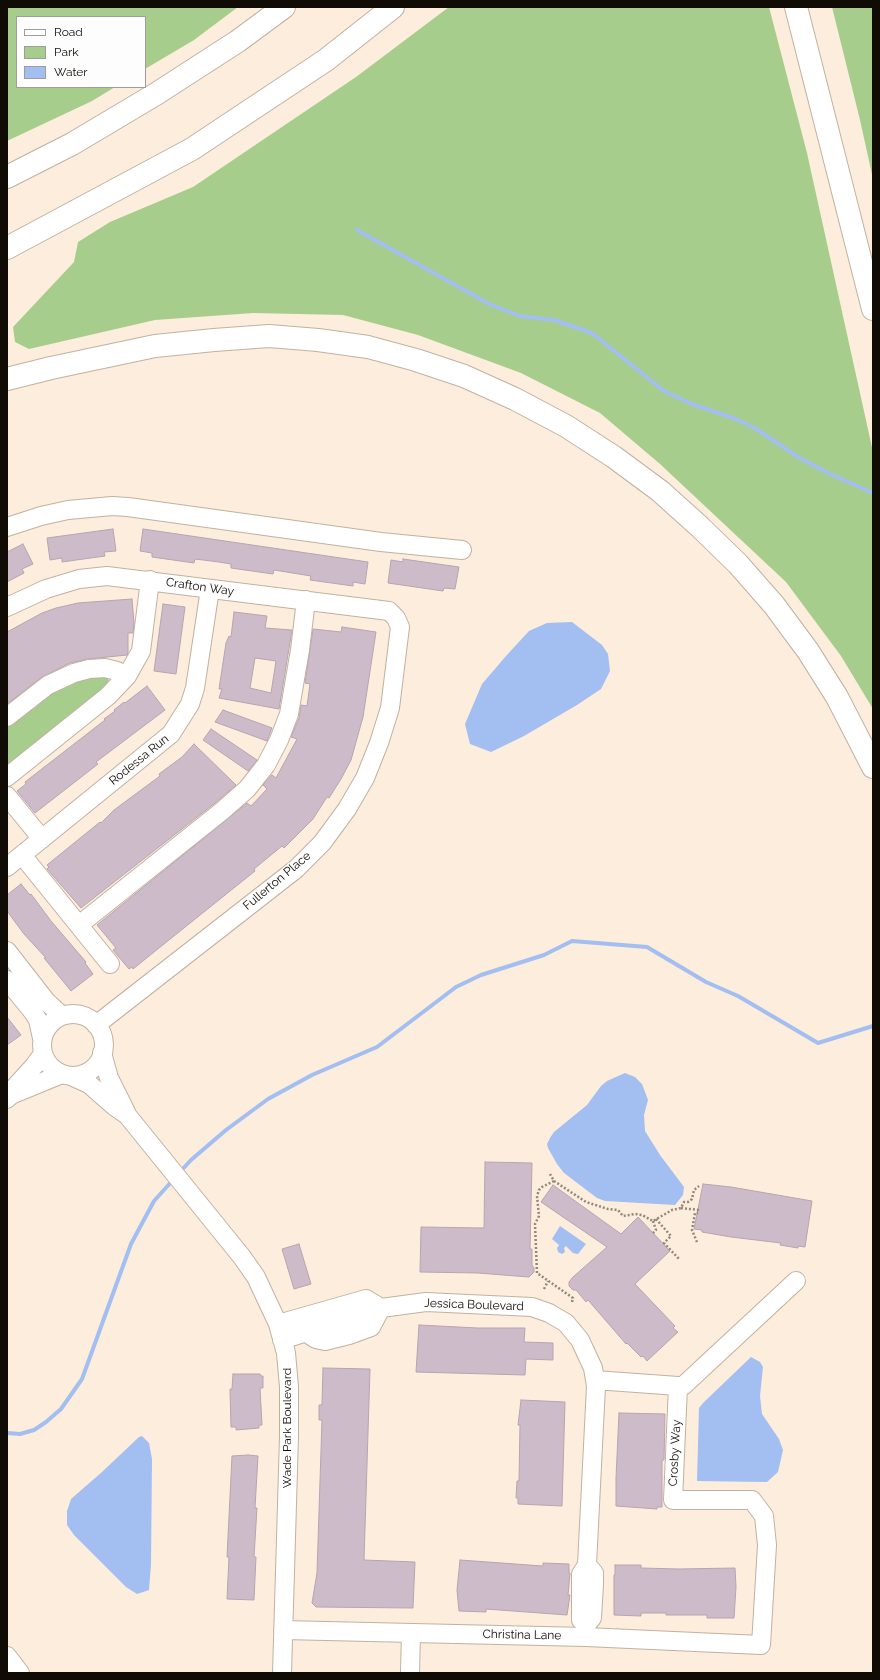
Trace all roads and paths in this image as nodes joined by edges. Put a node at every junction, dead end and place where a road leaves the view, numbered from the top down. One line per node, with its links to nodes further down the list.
1 (284, 7): 4 (highway)
2 (393, 7): 5 (highway)
3 (796, 7): 6 (highway)
4 (7, 177)
5 (7, 248)
6 (873, 308)
7 (7, 379): 17 (highway)
8 (7, 527): 9 (street)
9 (462, 550)
10 (150, 580): 11 (street, Crafton Way); 13 (street, Crafton Way); 15 (street)
11 (210, 589): 12 (street, Crafton Way); 20 (street, Rodessa Run)
12 (306, 600): 14 (street, Crafton Way); 23 (street)
13 (7, 607)
14 (396, 618): 28 (street, Fullerton Place)
15 (127, 676): 16 (street); 18 (street)
16 (7, 717)
17 (873, 767)
18 (7, 778)
19 (7, 796): 20 (street)
20 (42, 839): 21 (street, Rodessa Run)
21 (22, 855): 22 (street, Rodessa Run); 23 (street)
22 (7, 867)
23 (79, 925): 25 (street)
24 (7, 950): 27 (street)
25 (110, 964)
26 (7, 980): 29 (street)
27 (62, 1016): 28 (street); 29 (street)
28 (96, 1025): 30 (street)
29 (43, 1046): 31 (street); 32 (street)
30 (102, 1053): 31 (street); 33 (street, Wade Park Boulevard)
31 (67, 1075): 32 (street); 33 (street, Wade Park Boulevard)
32 (9, 1097)
33 (127, 1115): 49 (street, Wade Park Boulevard)
34 (550, 1174): 35 (path)
35 (554, 1181): 39 (path); 43 (path)
36 (700, 1186): 37 (path)
37 (682, 1208): 38 (path); 41 (path)
38 (656, 1219): 39 (path); 42 (path)
39 (653, 1221): 40 (path)
40 (653, 1233)
41 (697, 1242)
42 (679, 1259)
43 (548, 1280): 45 (path); 46 (path)
44 (796, 1281): 51 (street)
45 (544, 1289)
46 (572, 1302)
47 (381, 1308): 48 (street); 48 (street); 50 (street, Jessica Boulevard)
48 (333, 1323): 49 (street); 49 (street)
49 (280, 1332): 52 (street, Wade Park Boulevard)
50 (595, 1380): 51 (street); 53 (street, Jessica Boulevard)
51 (678, 1386): 55 (street, Crosby Way)
52 (283, 1630): 54 (street, Christina Lane); 58 (street, Wade Park Boulevard)
53 (586, 1630): 54 (street, Christina Lane); 55 (street, Christina Lane)
54 (412, 1633): 59 (street)
55 (761, 1645)
56 (7, 1656): 57 (street)
57 (20, 1673)
58 (282, 1673)
59 (410, 1673)

